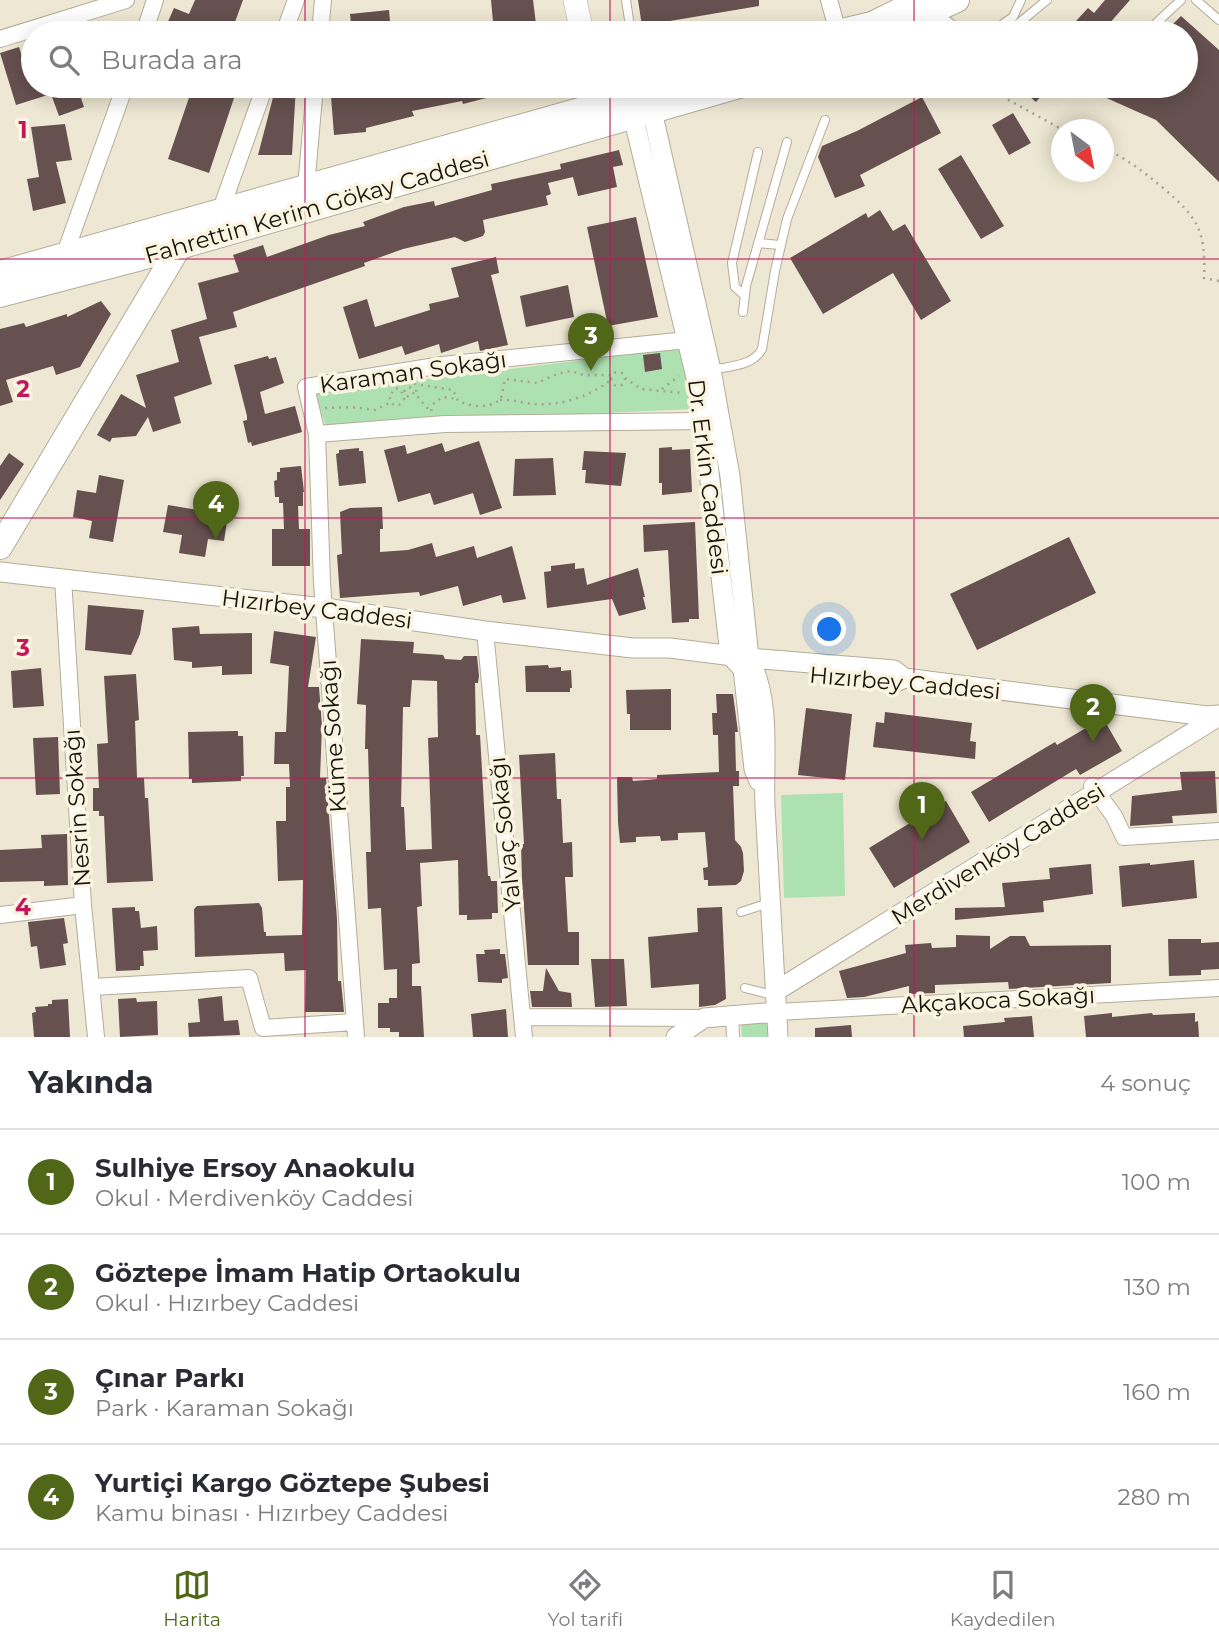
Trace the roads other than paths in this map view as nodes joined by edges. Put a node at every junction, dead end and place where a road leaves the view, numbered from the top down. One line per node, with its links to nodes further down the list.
1 (126, 0): 15 (street)
2 (155, 0): 16 (street)
3 (296, 0): 17 (street)
4 (323, 0): 18 (street)
5 (575, 0): 19 (main road)
6 (626, 0): 20 (lane)
7 (829, 0): 21 (street)
8 (957, 0): 13 (main road)
9 (1021, 0): 25 (lane)
10 (1047, 0): 26 (lane)
11 (1181, 0): 27 (lane)
12 (1196, 0): 14 (lane)
13 (916, 5): 22 (main road); 23 (main road); 24 (lane)
14 (1219, 20)
15 (58, 21)
16 (148, 21)
17 (288, 21)
18 (321, 21)
19 (579, 21)
20 (629, 21)
21 (833, 21)
22 (877, 21)
23 (899, 21)
24 (943, 21)
25 (1007, 21)
26 (1022, 21)
27 (1158, 21)
28 (21, 32): 29 (street)
29 (0, 39)
30 (121, 98): 47 (street)
31 (261, 98): 42 (street)
32 (314, 98): 41 (street)
33 (570, 98): 37 (main road)
34 (588, 98): 37 (main road, Fahrettin Kerim Gökay Caddesi)
35 (643, 98): 46 (main road, Fahrettin Kerim Gökay Caddesi)
36 (646, 98): 54 (street, Dr. Erkin Caddesi)
37 (550, 117): 41 (main road, Fahrettin Kerim Gökay Caddesi)
38 (825, 120): 45 (lane)
39 (787, 142): 44 (lane)
40 (758, 152): 51 (lane)
41 (306, 187): 42 (main road, Fahrettin Kerim Gökay Caddesi)
42 (220, 212): 43 (main road, Fahrettin Kerim Gökay Caddesi)
43 (114, 242): 47 (main road, Fahrettin Kerim Gökay Caddesi); 48 (main road)
44 (758, 243): 45 (lane); 51 (lane)
45 (780, 246): 55 (lane)
46 (179, 247): 48 (main road, Fahrettin Kerim Gökay Caddesi); 53 (main road)
47 (64, 256): 49 (main road, Fahrettin Kerim Gökay Caddesi)
48 (145, 257): 50 (main road, Fahrettin Kerim Gökay Caddesi); 53 (main road)
49 (0, 273)
50 (0, 295)
51 (744, 295): 52 (lane)
52 (743, 312)
53 (137, 320): 58 (main road)
54 (695, 339): 55 (street, Dr. Erkin Caddesi); 57 (street, Karaman Sokağı)
55 (703, 372): 56 (street, Dr. Erkin Caddesi); 64 (street, Dr. Erkin Caddesi)
56 (705, 421): 57 (street); 64 (street, Dr. Erkin Caddesi)
57 (317, 434): 61 (street, Küme Sokağı)
58 (0, 547)
59 (0, 572): 60 (street, Hızırbey Caddesi)
60 (63, 578): 61 (street, Hızırbey Caddesi); 69 (street, Nesrin Sokağı)
61 (324, 608): 62 (street, Hızırbey Caddesi); 79 (street, Küme Sokağı)
62 (485, 631): 63 (street, Hızırbey Caddesi); 77 (street, Yalvaç Sokağı)
63 (633, 648): 64 (street, Hızırbey Caddesi); 64 (street, Hızırbey Caddesi)
64 (744, 663): 65 (street, Hızırbey Caddesi); 68 (street, Dr. Erkin Caddesi)
65 (1215, 716): 66 (street)
66 (1095, 789): 67 (street); 75 (street)
67 (1219, 831)
68 (769, 903): 70 (lane); 75 (street, Dr. Erkin Caddesi)
69 (83, 905): 71 (street); 72 (street, Nesrin Sokağı)
70 (741, 912)
71 (0, 915)
72 (93, 987): 79 (street); 80 (street, Nesrin Sokağı)
73 (745, 988): 75 (lane)
74 (1219, 988): 75 (street, Akçakoca Sokağı)
75 (776, 994): 76 (street); 84 (street, Dr. Erkin Caddesi)
76 (732, 1015): 78 (street); 83 (street)
77 (523, 1017): 78 (street); 81 (street, Yalvaç Sokağı)
78 (704, 1018): 82 (street)
79 (355, 1029)
80 (96, 1037)
81 (524, 1037)
82 (676, 1037)
83 (733, 1037)
84 (778, 1037)

